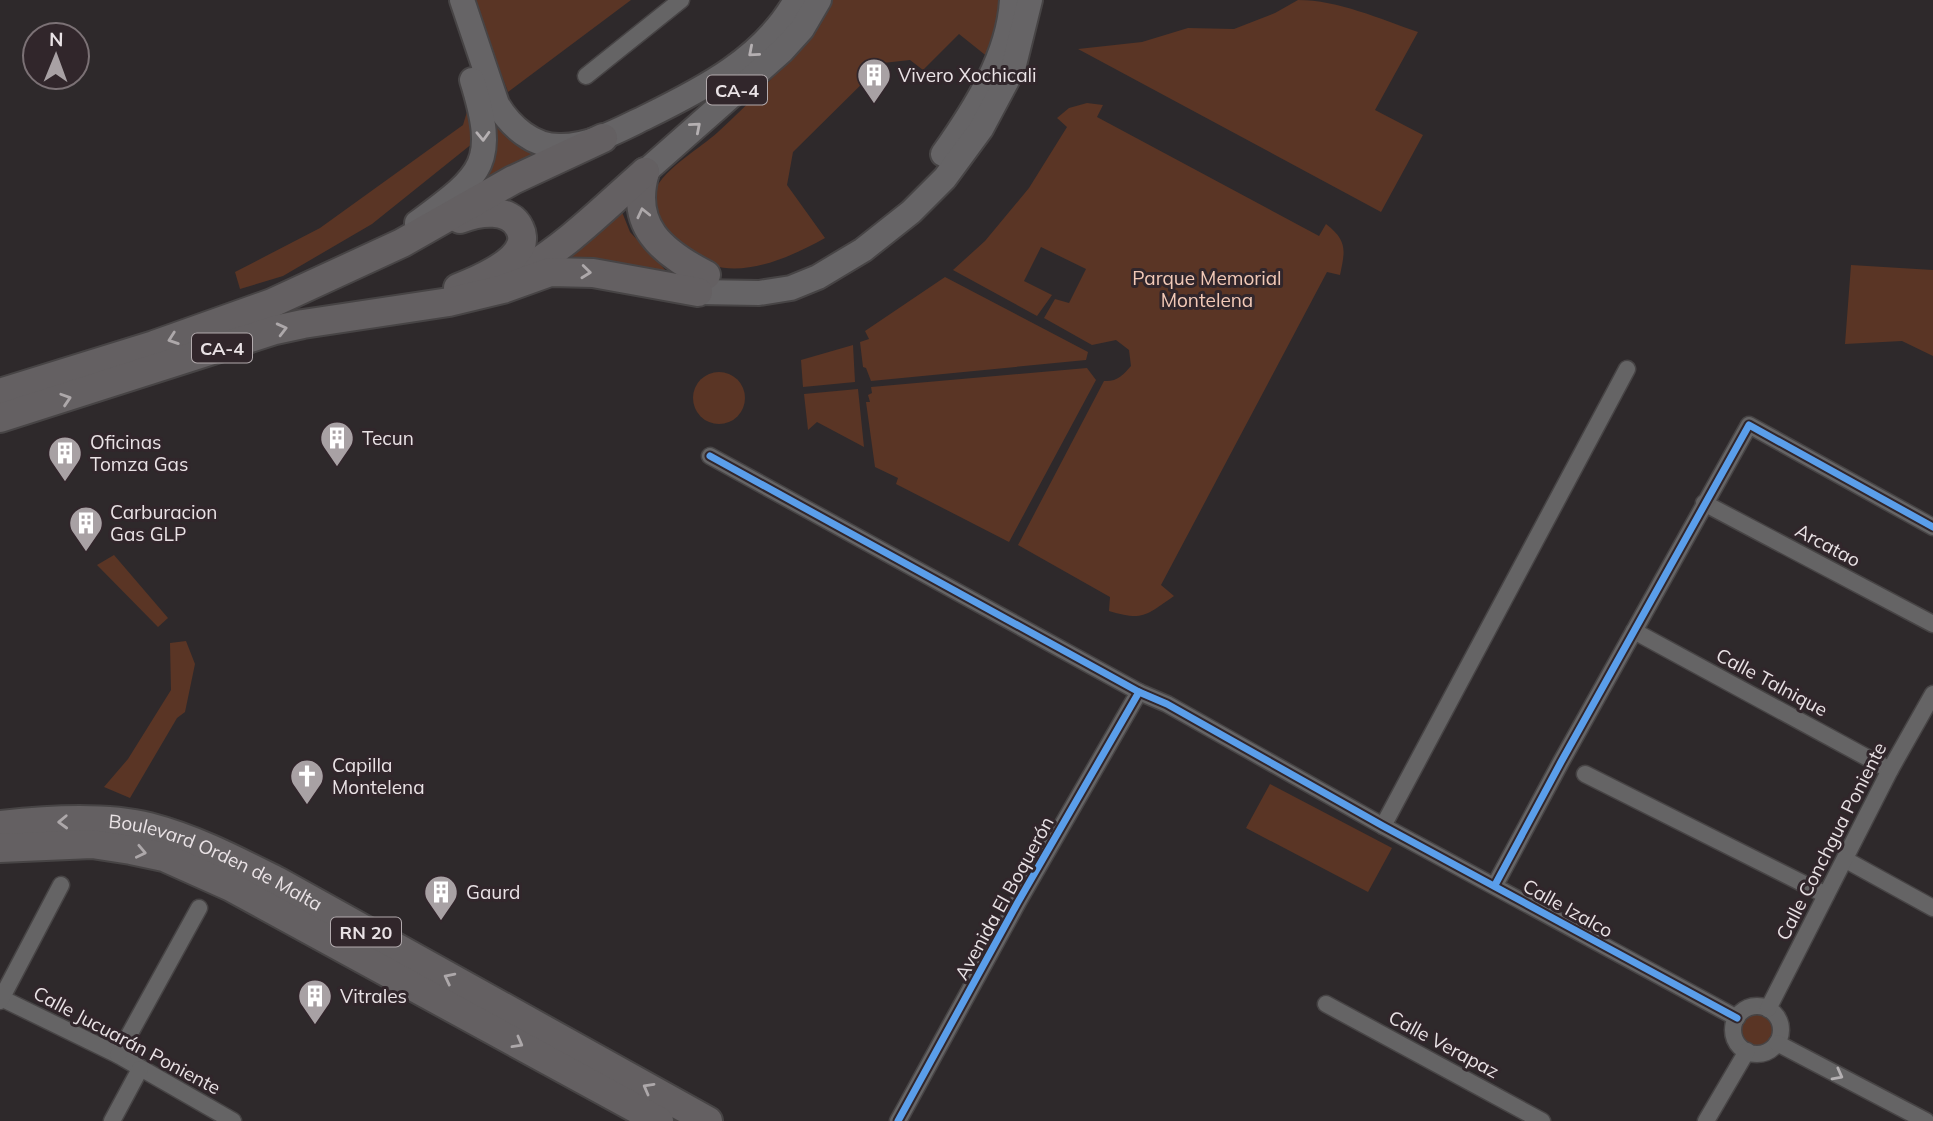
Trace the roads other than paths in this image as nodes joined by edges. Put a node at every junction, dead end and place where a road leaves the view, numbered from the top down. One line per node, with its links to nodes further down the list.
1 (445, 0): 11 (main road, one-way to 11)
2 (462, 0): 8 (main road)
3 (681, 0): 7 (street)
4 (796, 0): 8 (main road, CA-4, one-way to 8)
5 (820, 0): 9 (main road, CA-4, one-way to 5)
6 (1020, 9): 12 (main road)
7 (586, 76)
8 (603, 138): 10 (highway, CA-4)
9 (645, 172): 12 (highway, one-way to 9); 13 (highway, CA-4)
10 (402, 243): 11 (highway, CA-4); 14 (highway)
11 (372, 256): 16 (highway, CA-4, one-way to 16)
12 (702, 283): 13 (highway, one-way to 12)
13 (449, 302): 14 (highway, CA-4)
14 (389, 312): 17 (highway, CA-4, one-way to 14)
15 (1628, 369): 28 (street)
16 (0, 393)
17 (0, 418)
18 (710, 456): 23 (street, Calle Izalco)
19 (1704, 503): 20 (street); 21 (street, Arcatao); 22 (street)
20 (1933, 527)
21 (1933, 624)
22 (1634, 631): 25 (street, Calle Talnique); 32 (street)
23 (1139, 692): 28 (street, Calle Izalco); 48 (street, Avenida El Boquerón)
24 (1933, 694): 25 (street, Calle Conchgua Poniente)
25 (1890, 770): 30 (street, Calle Conchgua Poniente)
26 (1585, 774): 33 (street)
27 (0, 825): 47 (highway, Boulevard Orden de Malta / RN 20, one-way to 27)
28 (1383, 826): 32 (street, Calle Izalco)
29 (7, 850): 46 (highway, Boulevard Orden de Malta / RN 20, one-way to 46)
30 (1846, 860): 33 (street, Calle Conchgua Poniente); 35 (street)
31 (61, 885): 36 (street)
32 (1495, 885): 39 (street, Calle Izalco)
33 (1826, 895): 38 (street, Calle Conchgua Poniente)
34 (199, 908): 42 (street)
35 (1933, 908)
36 (0, 999): 42 (street, Calle Jucuarán Poniente)
37 (1326, 1004): 49 (street, Calle Verapaz)
38 (1768, 1009): 39 (street); 40 (street)
39 (1737, 1018): 41 (street)
40 (1777, 1043): 41 (street); 51 (street, one-way to 51)
41 (1746, 1051): 50 (street)
42 (118, 1055): 43 (street, Calle Jucuarán Poniente)
43 (140, 1069): 44 (street); 45 (street, Calle Jucuarán Poniente)
44 (112, 1121)
45 (233, 1121)
46 (659, 1121)
47 (708, 1121)
48 (898, 1121)
49 (1542, 1121)
50 (1706, 1121)
51 (1926, 1121)

